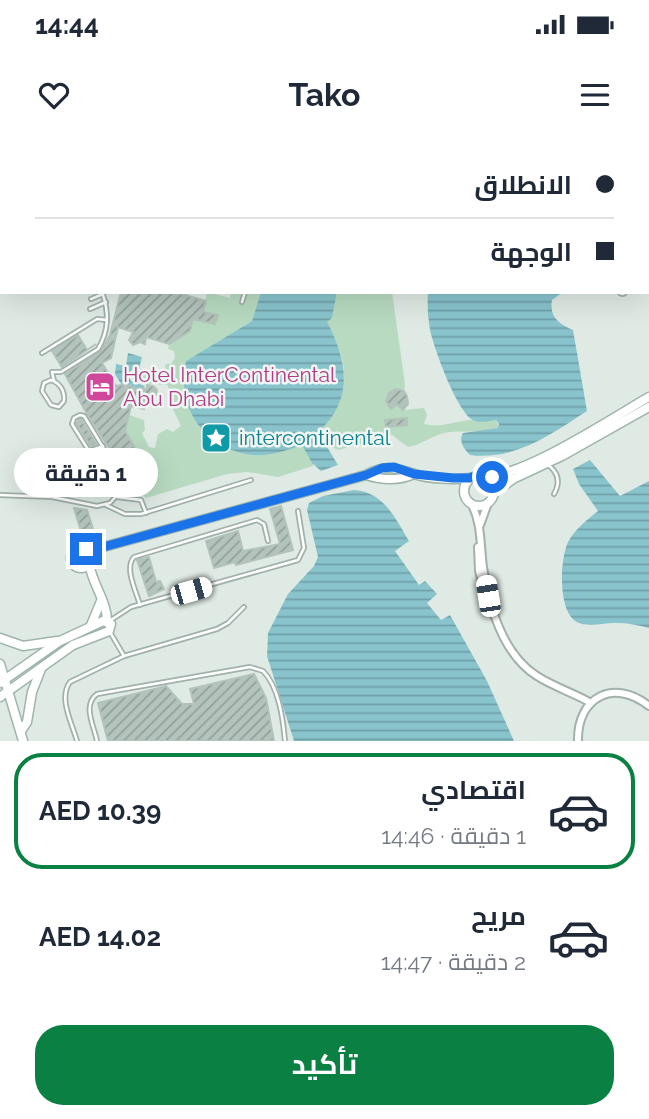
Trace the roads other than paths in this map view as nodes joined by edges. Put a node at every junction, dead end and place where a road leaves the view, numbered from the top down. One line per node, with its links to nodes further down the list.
1 (101, 294): 4 (lane)
2 (103, 294): 5 (lane)
3 (244, 294): 6 (lane)
4 (91, 299)
5 (106, 302): 7 (lane); 8 (lane)
6 (242, 302)
7 (90, 309)
8 (107, 320): 9 (lane); 10 (lane)
9 (42, 353)
10 (54, 381): 12 (lane); 12 (lane)
11 (37, 386): 12 (lane)
12 (42, 391)
13 (649, 397): 18 (street)
14 (649, 407): 16 (street)
15 (103, 446): 15 (lane); 25 (lane)
16 (547, 464): 22 (street); 23 (lane)
17 (439, 477): 19 (street); 21 (street); 33 (street)
18 (485, 477): 19 (street); 22 (street)
19 (470, 478): 21 (street)
20 (251, 480): 30 (lane)
21 (464, 492): 26 (street)
22 (494, 493): 27 (street)
23 (554, 494)
24 (0, 497): 28 (lane)
25 (116, 497): 28 (lane); 30 (lane)
26 (471, 503): 27 (street); 31 (street)
27 (488, 503): 31 (street)
28 (106, 505): 30 (lane)
29 (298, 511): 39 (lane)
30 (146, 513)
31 (479, 527): 51 (street)
32 (268, 541): 39 (lane)
33 (107, 546): 34 (street); 35 (street)
34 (86, 549): 35 (street); 36 (street)
35 (90, 562): 36 (street); 37 (street)
36 (78, 568): 37 (street)
37 (94, 583): 38 (street)
38 (102, 601): 41 (street); 42 (street)
39 (140, 605): 41 (lane)
40 (244, 607): 45 (lane)
41 (109, 624): 42 (street); 45 (lane); 47 (street)
42 (92, 625): 44 (street)
43 (0, 638): 44 (street)
44 (60, 641): 48 (street)
45 (124, 656): 55 (lane)
46 (0, 664): 48 (street)
47 (41, 669): 49 (street); 53 (street)
48 (2, 681): 49 (street)
49 (4, 691): 50 (street); 53 (street)
50 (0, 697)
51 (591, 703): 52 (street); 58 (street)
52 (649, 706)
53 (20, 731): 54 (street)
54 (23, 741)
55 (77, 741)
56 (97, 741): 57 (lane)
57 (285, 741)
58 (578, 741)

